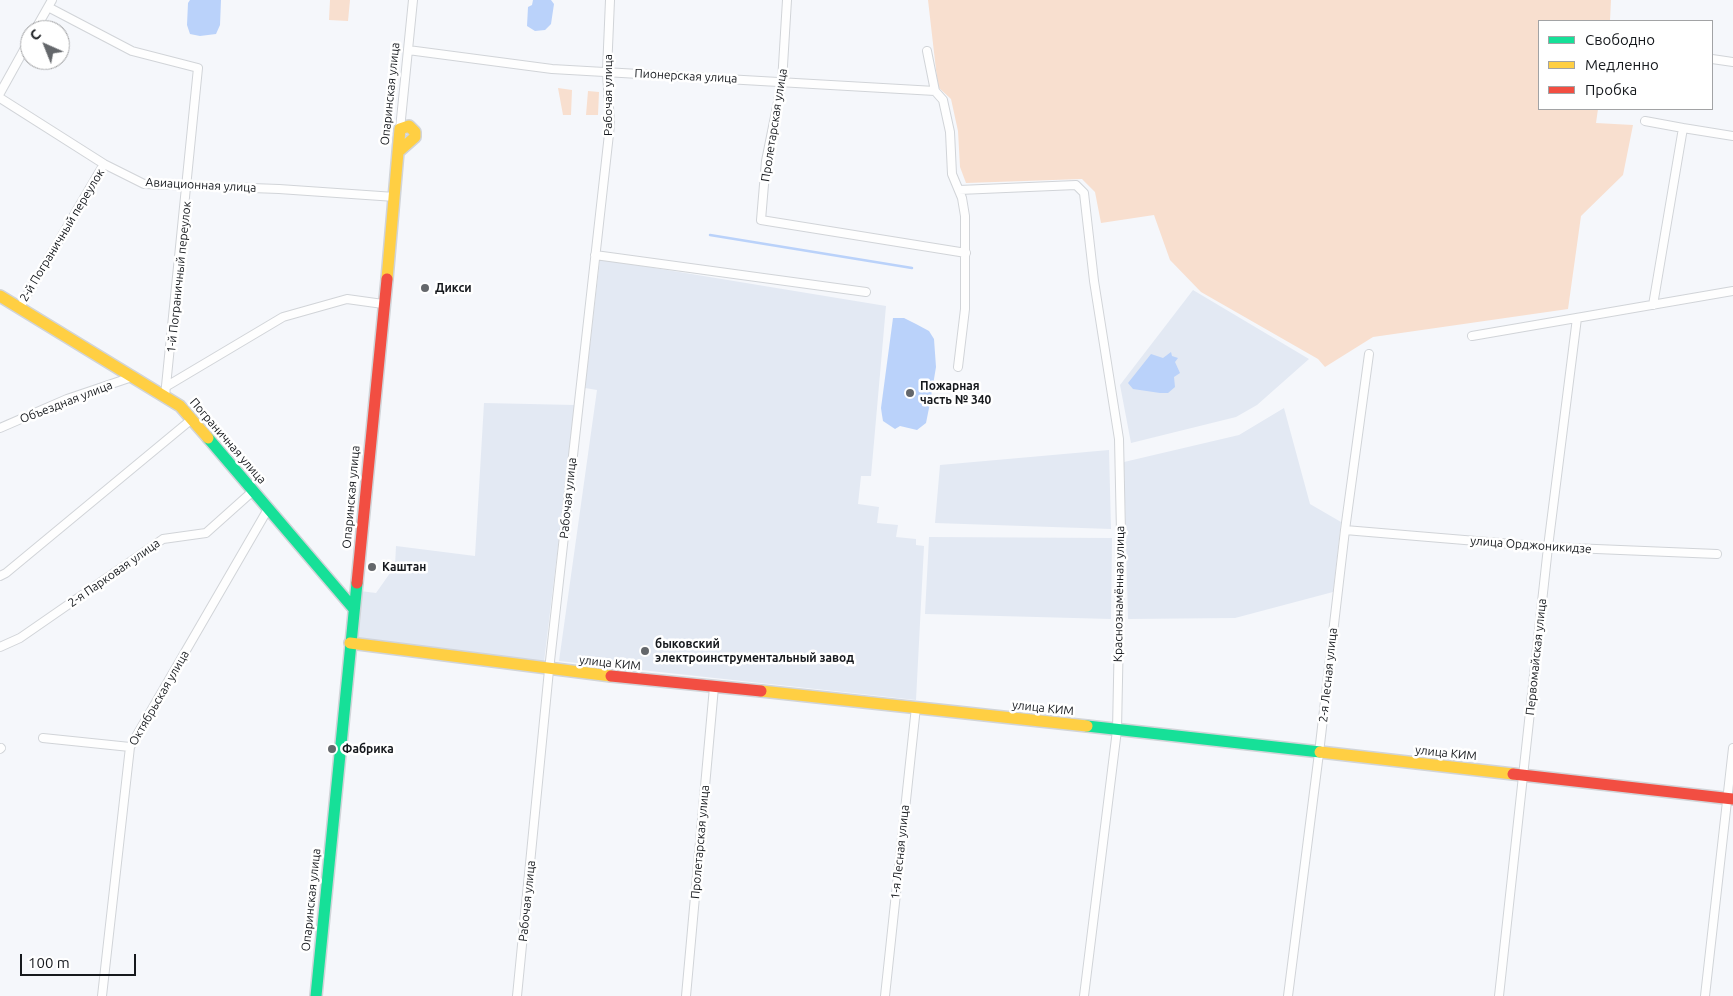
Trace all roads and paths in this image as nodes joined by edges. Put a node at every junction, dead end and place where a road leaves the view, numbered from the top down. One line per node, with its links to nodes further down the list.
1 (413, 0): 6 (street, Опаринская улица)
2 (610, 0): 11 (street, Рабочая улица)
3 (787, 0): 12 (street, Пролетарская улица)
4 (50, 4): 5 (street); 21 (street, 1-й Пограничный переулок)
5 (41, 20)
6 (408, 50): 11 (street, Пионерская улица); 18 (street, Опаринская улица)
7 (927, 51): 13 (street)
8 (20, 57): 14 (street)
9 (1713, 59): 10 (street)
10 (1733, 62)
11 (607, 71): 12 (street, Пионерская улица); 25 (street, Рабочая улица)
12 (782, 82): 13 (street, Пионерская улица); 24 (street, Пролетарская улица)
13 (935, 91): 22 (street)
14 (0, 94)
15 (0, 98): 20 (street, Авиационная улица)
16 (1645, 120): 17 (street)
17 (1683, 128): 19 (street); 30 (street)
18 (400, 129): 23 (main road, Опаринская улица)
19 (1733, 136)
20 (104, 164): 21 (street, Авиационная улица); 31 (street, 2-й Пограничный переулок)
21 (188, 187): 23 (street, Авиационная улица); 37 (street, 1-й Пограничный переулок)
22 (959, 190): 24 (street); 52 (street, Краснознамённая улица)
23 (395, 197): 29 (main road, Опаринская улица)
24 (966, 253): 35 (street)
25 (595, 255): 27 (street); 49 (street, Рабочая улица)
26 (1733, 291): 30 (street)
27 (866, 292)
28 (0, 296): 31 (main road, Пограничная улица)
29 (383, 304): 37 (street); 46 (main road, Опаринская улица)
30 (1653, 305): 32 (street)
31 (20, 307): 36 (main road, Пограничная улица)
32 (1578, 318): 33 (street); 43 (street, Первомайская улица)
33 (1472, 336)
34 (1369, 354): 42 (street, 2-я Лесная улица)
35 (958, 367)
36 (132, 377): 37 (main road, Пограничная улица); 39 (street, Объездная улица)
37 (166, 391): 38 (main road, Пограничная улица)
38 (192, 419): 40 (main road, Пограничная улица); 45 (street)
39 (0, 428)
40 (253, 491): 41 (main road, Пограничная улица); 48 (street, 2-я Парковая улица)
41 (268, 509): 46 (main road, Пограничная улица); 54 (street, Октябрьская улица)
42 (1345, 530): 43 (street, улица Орджоникидзе); 56 (street, 2-я Лесная улица)
43 (1548, 548): 44 (street, улица Орджоникидзе); 57 (street, Первомайская улица)
44 (1718, 554)
45 (0, 576)
46 (354, 609): 47 (main road, Опаринская улица)
47 (350, 643): 49 (main road, улица КИМ); 60 (main road, Опаринская улица)
48 (0, 647)
49 (549, 670): 50 (main road, улица КИМ); 61 (street, Рабочая улица)
50 (714, 687): 51 (main road, улица КИМ); 62 (street, Пролетарская улица)
51 (916, 707): 52 (main road, улица КИМ); 63 (street, 1-я Лесная улица)
52 (1117, 730): 56 (main road, улица КИМ); 64 (street, Краснознамённая улица)
53 (43, 738): 54 (street)
54 (130, 747): 59 (street, Октябрьская улица)
55 (1733, 748): 58 (street)
56 (1319, 753): 57 (main road, улица КИМ); 65 (street, 2-я Лесная улица)
57 (1524, 776): 58 (main road, улица КИМ); 66 (street, Первомайская улица)
58 (1730, 799): 67 (street)
59 (102, 996)
60 (316, 996)
61 (517, 996)
62 (686, 996)
63 (885, 996)
64 (1084, 996)
65 (1288, 996)
66 (1499, 996)
67 (1705, 996)

